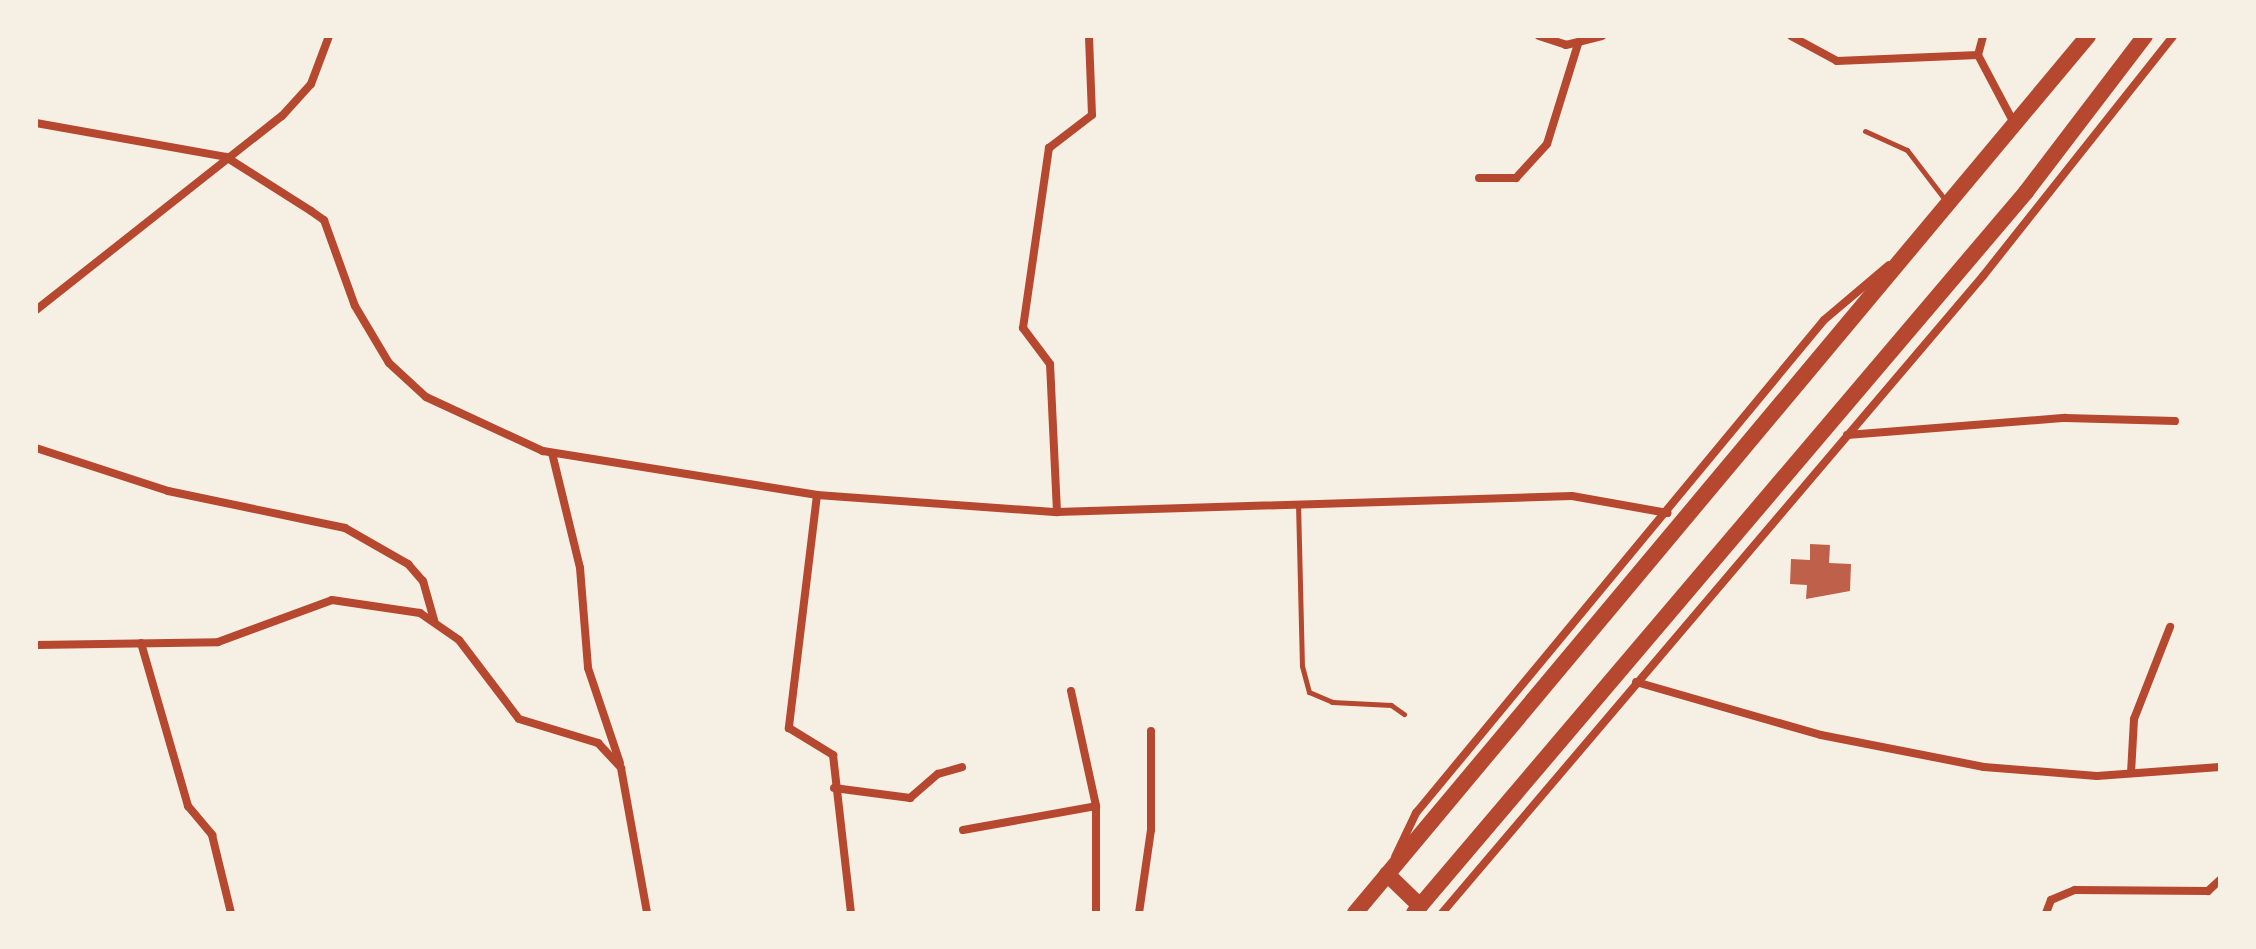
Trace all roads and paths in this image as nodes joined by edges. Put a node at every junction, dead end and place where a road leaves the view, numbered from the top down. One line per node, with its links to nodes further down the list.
1 (329, 36): 15 (street)
2 (1089, 36): 26 (street)
3 (1539, 36): 10 (street)
4 (1602, 36): 10 (street)
5 (1791, 36): 11 (street)
6 (1983, 36): 11 (street)
7 (2087, 36): 13 (highway)
8 (2145, 36): 45 (highway)
9 (2173, 36): 21 (street)
10 (1578, 44): 16 (street)
11 (1978, 55): 13 (street)
12 (36, 123): 15 (street)
13 (2015, 126): 17 (highway)
14 (1865, 131): 17 (lane)
15 (226, 157): 19 (street); 23 (street)
16 (1479, 178)
17 (1948, 204): 18 (highway)
18 (1909, 251): 27 (street); 43 (highway)
19 (36, 310)
20 (2175, 421): 21 (street)
21 (1847, 435): 32 (street)
22 (36, 448): 28 (street)
23 (552, 453): 24 (street); 38 (street)
24 (817, 495): 26 (street); 40 (street)
25 (1298, 503): 26 (street); 27 (street); 34 (lane)
26 (1057, 512)
27 (1667, 513): 43 (street)
28 (434, 620): 30 (street); 38 (street)
29 (2170, 627): 39 (street)
30 (141, 643): 31 (street); 46 (street)
31 (36, 645)
32 (1636, 682): 39 (street); 52 (street)
33 (1071, 691): 41 (street)
34 (1404, 714)
35 (1151, 731): 50 (street)
36 (962, 767): 40 (street)
37 (2220, 767): 39 (street)
38 (621, 768): 47 (street)
39 (2131, 773)
40 (834, 788): 48 (street)
41 (1096, 806): 42 (street); 49 (street)
42 (963, 830)
43 (1387, 874): 45 (highway); 51 (highway)
44 (2220, 880): 53 (street)
45 (1417, 909)
46 (231, 913)
47 (647, 913)
48 (851, 913)
49 (1096, 913)
50 (1139, 913)
51 (1355, 913)
52 (1442, 913)
53 (2046, 913)

